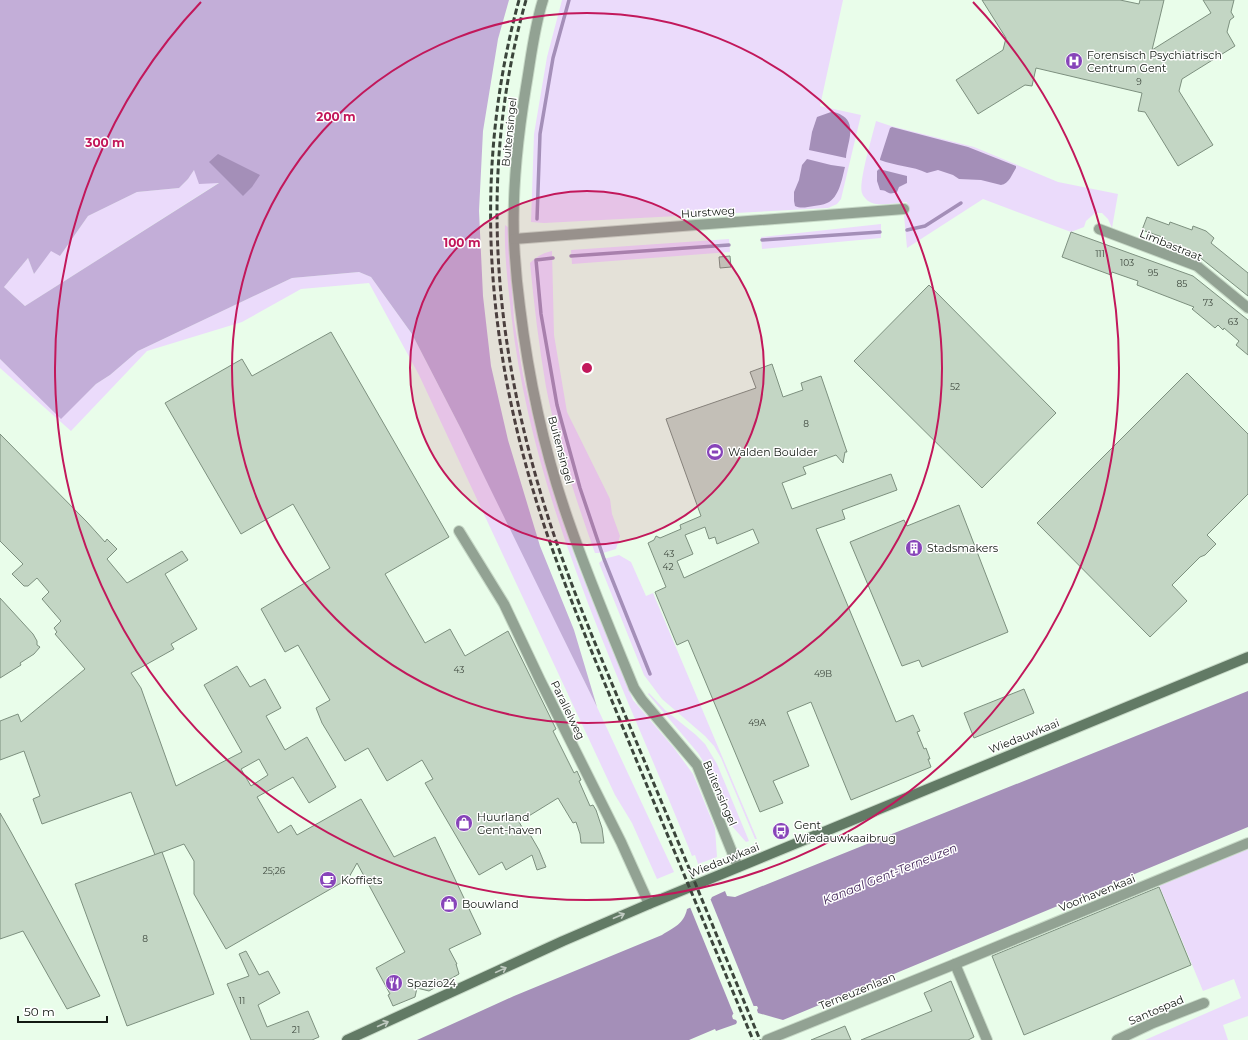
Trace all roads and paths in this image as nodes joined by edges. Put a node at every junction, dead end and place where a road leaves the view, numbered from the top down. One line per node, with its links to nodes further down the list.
1 (543, 0): 4 (street, Buitensingel)
2 (904, 209): 4 (street, Hurstweg)
3 (1098, 229): 5 (street, Limbastraat)
4 (514, 239): 9 (street, Buitensingel)
5 (1248, 308)
6 (459, 531): 10 (street, Parallelweg)
7 (1248, 657): 9 (main road, Wiedauwkaai)
8 (1248, 843): 11 (street, Voorhavenkaai)
9 (738, 867): 10 (main road, Wiedauwkaai)
10 (649, 904): 13 (main road, Wiedauwkaai, one-way to 10)
11 (956, 964): 14 (street, Terneuzenlaan); 15 (street)
12 (1204, 1003): 16 (street, Santospad)
13 (347, 1040)
14 (767, 1040)
15 (987, 1040)
16 (1117, 1040)

